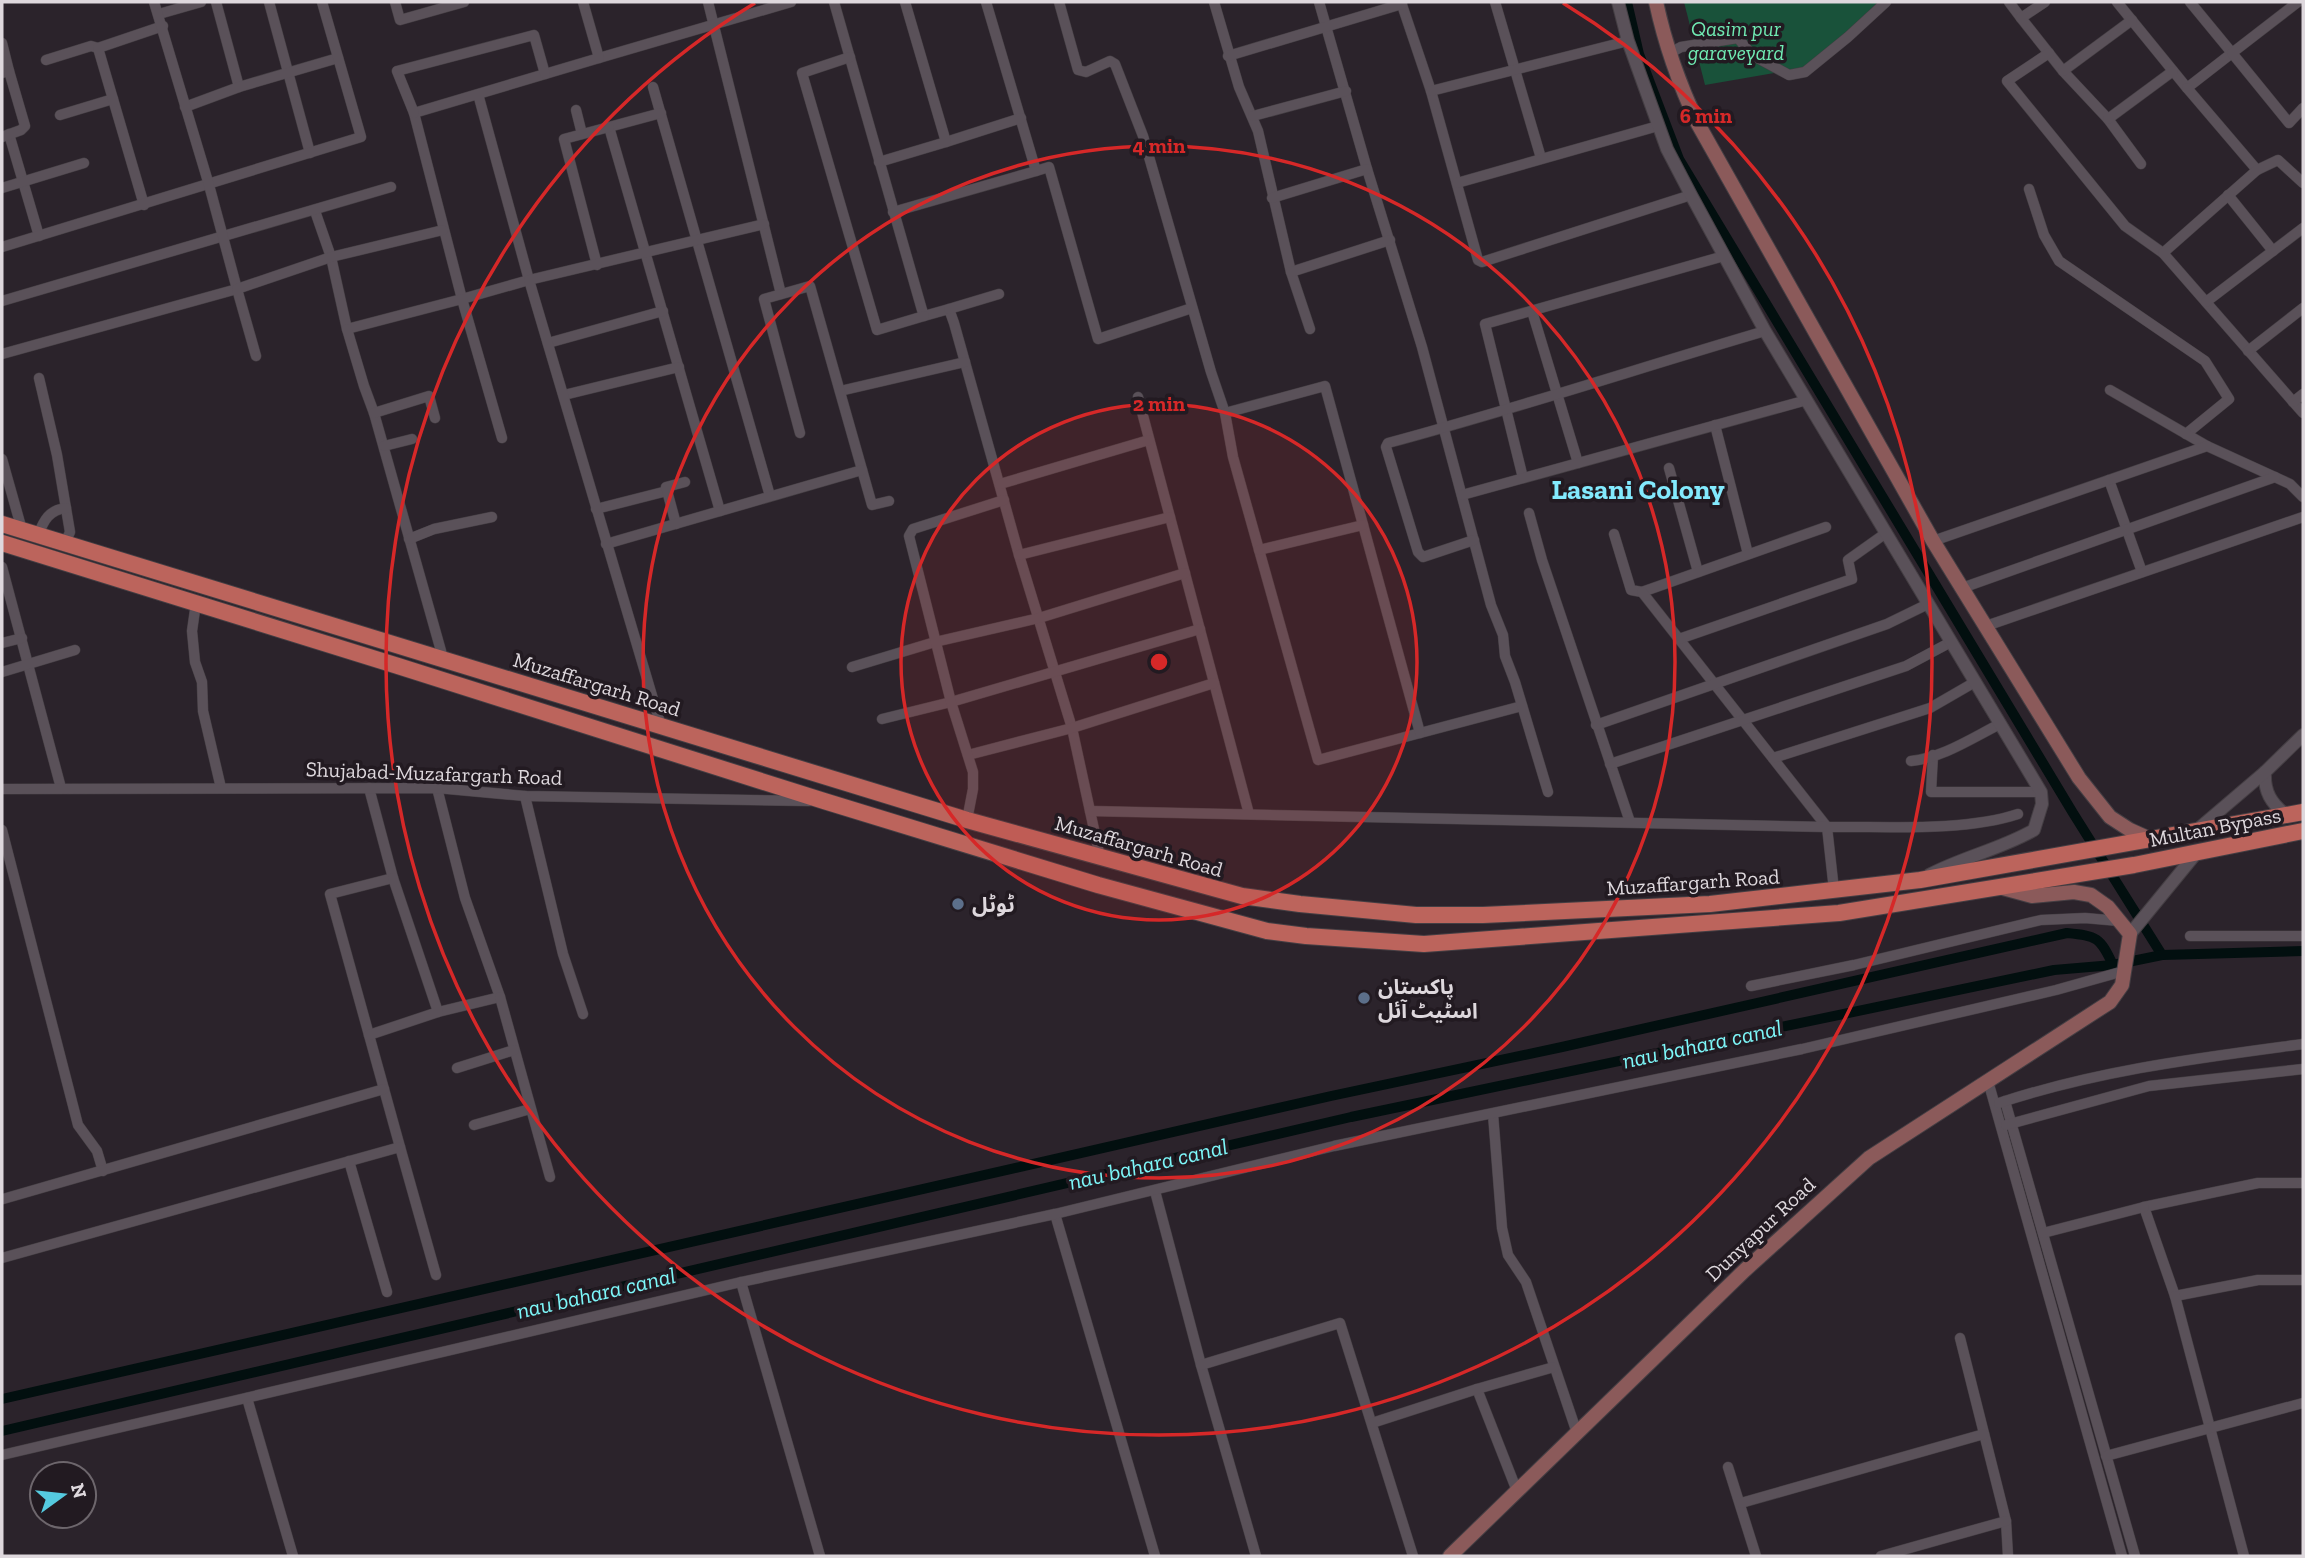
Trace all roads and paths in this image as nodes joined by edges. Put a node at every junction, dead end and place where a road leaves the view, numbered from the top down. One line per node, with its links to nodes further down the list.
1 (154, 2): 27 (street)
2 (201, 2): 27 (street)
3 (216, 2): 50 (street)
4 (269, 2): 48 (street)
5 (323, 2): 41 (street)
6 (395, 2): 7 (street)
7 (464, 2)
8 (583, 2): 42 (street)
9 (708, 2): 30 (street)
10 (788, 2): 30 (street)
11 (834, 2): 40 (street)
12 (905, 2): 70 (street)
13 (986, 2): 64 (street)
14 (1059, 2): 114 (street)
15 (1214, 2): 39 (street)
16 (1319, 2): 32 (street)
17 (1495, 2): 44 (street)
18 (1618, 2): 33 (street)
19 (1656, 2): 36 (main road)
20 (1886, 2): 36 (street)
21 (2009, 2): 28 (street)
22 (2045, 2): 28 (street)
23 (2116, 2): 29 (street)
24 (2190, 2): 38 (street)
25 (2298, 2): 38 (street)
26 (1402, 3): 32 (street); 54 (street)
27 (159, 14): 31 (street)
28 (2021, 18): 37 (street)
29 (2132, 20): 45 (street); 46 (street)
30 (714, 25): 42 (street); 92 (street)
31 (163, 26): 35 (street); 57 (street)
32 (1326, 26): 39 (street); 53 (street)
33 (1628, 41): 44 (street); 66 (street)
34 (2, 43): 47 (street)
35 (98, 48): 43 (street); 56 (street)
36 (1670, 53): 184 (main road)
37 (2049, 53): 45 (street); 101 (street)
38 (2232, 53): 52 (street); 58 (street)
39 (1228, 56): 63 (street)
40 (850, 57): 73 (street); 119 (street)
41 (338, 58): 48 (street); 71 (street)
42 (599, 58): 49 (street)
43 (46, 60)
44 (1515, 69): 54 (street); 72 (street)
45 (2063, 71): 65 (street)
46 (2173, 71): 52 (street); 65 (street)
47 (5, 72): 69 (street)
48 (289, 72): 50 (street); 71 (street)
49 (545, 74): 55 (street); 60 (street)
50 (239, 87): 57 (street)
51 (653, 87): 61 (street)
52 (2187, 88): 77 (street)
53 (1346, 91): 63 (street); 76 (street)
54 (1432, 91): 80 (street)
55 (478, 94): 60 (street); 107 (street)
56 (113, 99): 62 (street); 89 (street)
57 (185, 107): 82 (street)
58 (2303, 108)
59 (576, 110): 68 (street)
60 (414, 113): 94 (street)
61 (661, 113): 67 (street); 98 (street)
62 (60, 115)
63 (1253, 116): 88 (street)
64 (1021, 118): 70 (street); 78 (street)
65 (2108, 119): 75 (street)
66 (1658, 125): 72 (street); 86 (street)
67 (610, 127): 68 (street); 102 (street)
68 (582, 134): 105 (street)
69 (5, 135): 79 (street)
70 (946, 142): 73 (street)
71 (310, 153): 82 (street)
72 (1541, 158): 80 (street)
73 (879, 162): 91 (street)
74 (84, 163): 79 (street)
75 (2141, 164)
76 (1367, 169): 88 (street); 97 (street)
77 (2257, 170): 81 (street); 87 (street)
78 (1036, 171): 91 (street); 114 (street)
79 (23, 182): 84 (street); 95 (street)
80 (1457, 183): 86 (street)
81 (2303, 183)
82 (209, 185): 89 (street); 96 (street)
83 (391, 187): 90 (street)
84 (2, 188)
85 (2029, 189): 146 (street)
86 (1691, 195): 103 (street)
87 (2228, 195): 100 (street); 101 (street)
88 (1272, 198): 106 (street)
89 (144, 205): 95 (street)
90 (315, 211): 96 (street); 104 (street)
91 (893, 212): 119 (street)
92 (764, 224): 98 (street); 109 (street)
93 (2303, 229): 100 (street)
94 (443, 230): 104 (street); 111 (street)
95 (39, 236): 99 (street)
96 (222, 238): 108 (street); 112 (street)
97 (1390, 240): 106 (street); 144 (street)
98 (697, 241): 102 (street); 163 (street)
99 (2, 247)
100 (2273, 251): 113 (street)
101 (2163, 253): 113 (street)
102 (646, 254): 105 (street); 118 (street)
103 (1724, 256): 117 (street); 122 (street)
104 (331, 257): 108 (street); 120 (street)
105 (597, 265): 107 (street)
106 (1290, 272): 121 (street)
107 (529, 280): 111 (street); 123 (street)
108 (237, 289): 125 (street); 126 (street)
109 (781, 294): 131 (street); 145 (street)
110 (999, 294): 116 (street)
111 (462, 299): 120 (street); 147 (street)
112 (2, 300)
113 (2206, 302): 124 (street)
114 (1192, 308): 139 (street)
115 (2303, 308): 124 (street)
116 (950, 309): 119 (street); 127 (street)
117 (1532, 311): 132 (street); 138 (street)
118 (663, 312): 123 (street); 128 (street)
119 (924, 316)
120 (347, 328): 140 (street)
121 (1310, 329)
122 (1765, 331): 132 (street); 136 (street)
123 (548, 343): 134 (street)
124 (2248, 351): 137 (street)
125 (2, 354)
126 (256, 356)
127 (965, 362): 131 (street); 160 (street)
128 (679, 367): 134 (street); 169 (street)
129 (39, 378): 167 (street)
130 (2110, 390): 146 (street)
131 (840, 391): 155 (street)
132 (1557, 394): 138 (street); 153 (street)
133 (2303, 394): 137 (street)
134 (564, 396): 168 (street)
135 (1138, 397): 149 (street)
136 (1807, 400): 143 (street); 180 (street)
137 (2293, 402): 141 (street)
138 (1506, 411): 144 (street); 157 (street)
139 (1225, 412): 176 (street); 188 (street)
140 (374, 413): 142 (street); 150 (street)
141 (2303, 413)
142 (435, 418)
143 (1715, 425): 153 (street); 190 (street)
144 (1444, 428): 162 (street); 183 (street)
145 (800, 433)
146 (2186, 434): 151 (street)
147 (502, 438)
148 (412, 439): 150 (street)
149 (1149, 440): 160 (street); 172 (street)
150 (384, 446): 182 (street)
151 (2207, 446): 156 (street); 158 (street)
152 (2, 459): 179 (street)
153 (1578, 463): 157 (street)
154 (1669, 468): 192 (street)
155 (862, 470): 163 (street); 166 (street)
156 (2275, 477): 164 (street); 178 (street)
157 (1522, 478): 162 (street)
158 (2109, 480): 178 (street); 184 (street)
159 (685, 482): 161 (street)
160 (1000, 484): 165 (street)
161 (667, 491): 168 (street); 175 (street)
162 (1462, 495): 183 (street)
163 (770, 496): 169 (street)
164 (2303, 497)
165 (1004, 500): 189 (street); 204 (street)
166 (889, 501)
167 (66, 508): 179 (street); 186 (street)
168 (596, 509): 187 (street)
169 (720, 511): 175 (street)
170 (1528, 513): 221 (street)
171 (492, 517): 182 (street)
172 (1170, 517): 189 (street); 194 (street)
173 (2303, 517): 193 (street)
174 (2, 524): 179 (main road, Muzaffargarh Road)
175 (676, 524): 187 (street)
176 (1363, 525): 188 (street); 224 (street)
177 (1826, 527): 190 (street)
178 (2126, 530): 193 (street); 195 (street)
179 (30, 532): 186 (main road, Muzaffargarh Road)
180 (1886, 533): 198 (street); 203 (street)
181 (1614, 534): 196 (street)
182 (410, 539): 208 (street)
183 (1474, 540): 217 (street)
184 (1933, 541): 195 (main road)
185 (2, 543): 197 (main road, Muzaffargarh Road)
186 (65, 543): 208 (main road, Muzaffargarh Road)
187 (606, 544): 222 (street)
188 (1259, 550): 224 (street)
189 (1019, 555): 199 (street)
190 (1748, 555): 192 (street)
191 (2, 567): 202 (street)
192 (1698, 572): 196 (street)
193 (2142, 572): 200 (street)
194 (1185, 573): 199 (street); 201 (street)
195 (1962, 588): 200 (main road)
196 (1642, 592): 203 (street)
197 (196, 603): 232 (street); 240 (main road, Muzaffargarh Road)
198 (1928, 604): 205 (street); 215 (street)
199 (1039, 618): 204 (street); 212 (street)
200 (1986, 626): 252 (main road)
201 (1200, 629): 212 (street); 214 (street)
202 (22, 638): 206 (street); 209 (street)
203 (1679, 639): 215 (street)
204 (935, 642): 210 (street); 216 (street)
205 (1951, 642): 213 (street); 219 (street)
206 (2, 643)
207 (75, 650): 209 (street)
208 (443, 658): 222 (main road, Muzaffargarh Road)
209 (28, 662): 211 (street); 236 (street)
210 (852, 667)
211 (2, 672)
212 (1054, 672): 216 (street); 223 (street)
213 (1975, 682): 220 (street); 228 (street)
214 (1214, 683): 223 (street); 243 (street)
215 (1715, 684): 219 (street); 221 (street)
216 (951, 702): 218 (street); 226 (street)
217 (1522, 706): 224 (street); 237 (street)
218 (882, 719)
219 (1743, 721): 228 (street); 230 (street)
220 (2000, 724): 227 (street); 238 (street)
221 (1596, 725): 230 (street)
222 (661, 726): 246 (main road, Muzaffargarh Road)
223 (1072, 728): 226 (street); 241 (street)
224 (1420, 733)
225 (2303, 735): 231 (street)
226 (968, 755): 246 (street)
227 (1933, 755): 229 (street); 238 (street)
228 (1773, 758): 248 (street)
229 (1911, 761)
230 (1610, 764): 247 (street)
231 (2265, 772): 245 (street); 250 (street)
232 (221, 788): 233 (street, Shujabad-Muzafargarh Road); 236 (street, Shujabad-Muzafargarh Road)
233 (369, 788): 234 (street, Shujabad-Muzafargarh Road); 256 (street)
234 (437, 788): 239 (street, Shujabad-Muzafargarh Road); 268 (street)
235 (2, 789): 236 (street, Shujabad-Muzafargarh Road)
236 (61, 789)
237 (1548, 792)
238 (2040, 792): 257 (street)
239 (525, 796): 240 (street, Shujabad-Muzafargarh Road); 270 (street)
240 (824, 801): 262 (main road, Muzaffargarh Road)
241 (1090, 811): 243 (street); 254 (street)
242 (2303, 812): 245 (main road, Muzaffargarh Road)
243 (1249, 814): 247 (street)
244 (2018, 814): 248 (street)
245 (2286, 815): 250 (main road, Muzaffargarh Road)
246 (967, 820): 254 (main road, Muzaffargarh Road)
247 (1630, 822): 248 (street)
248 (1827, 827): 259 (street)
249 (2, 830): 285 (street)
250 (2196, 831): 252 (main road, Muzaffargarh Road)
251 (2303, 831): 253 (main road, Multan Bypass)
252 (2150, 839): 257 (main road, Muzaffargarh Road)
253 (2198, 851): 255 (main road, Multan Bypass); 263 (street)
254 (1100, 857): 260 (main road, Muzaffargarh Road)
255 (2082, 874): 258 (main road, Muzaffargarh Road)
256 (393, 878): 269 (street); 271 (street)
257 (1920, 880): 259 (main road, Muzaffargarh Road)
258 (1996, 887): 261 (main road); 262 (main road, Muzaffargarh Road)
259 (1834, 890): 260 (main road, Muzaffargarh Road)
260 (1657, 906): 262 (main road)
261 (2119, 921): 263 (main road); 267 (street)
262 (1659, 928)
263 (2131, 935): 266 (main road, Dunyapur Road)
264 (2190, 936): 265 (street)
265 (2303, 936)
266 (2124, 971): 276 (main road, Dunyapur Road); 280 (street)
267 (1751, 986)
268 (500, 997): 269 (street); 273 (street)
269 (438, 1012): 271 (street)
270 (583, 1014)
271 (369, 1035): 277 (street)
272 (2303, 1044): 278 (street)
273 (514, 1050): 274 (street); 279 (street)
274 (457, 1068)
275 (2303, 1069): 282 (street)
276 (1988, 1082): 278 (street); 307 (main road, Dunyapur Road)
277 (384, 1090): 283 (street); 285 (street)
278 (2000, 1103): 282 (street)
279 (530, 1109): 281 (street); 286 (street)
280 (1493, 1114): 288 (street); 301 (street)
281 (474, 1125)
282 (2007, 1125): 292 (street); 324 (street)
283 (400, 1147): 284 (street); 294 (street)
284 (349, 1161): 293 (street); 297 (street)
285 (103, 1171): 289 (street)
286 (550, 1177)
287 (2303, 1183): 290 (street)
288 (1155, 1191): 291 (street); 300 (street)
289 (2, 1197)
290 (2144, 1207): 292 (street); 298 (street)
291 (1055, 1214): 296 (street); 317 (street)
292 (2043, 1233): 310 (street)
293 (2, 1258)
294 (436, 1275)
295 (2303, 1280): 298 (street)
296 (741, 1282): 303 (street); 316 (street)
297 (387, 1292)
298 (2175, 1296): 306 (street)
299 (1959, 1338): 308 (street)
300 (1201, 1365): 305 (street); 318 (street)
301 (1554, 1367): 302 (street); 307 (street)
302 (1477, 1389): 305 (street); 312 (street)
303 (247, 1398): 309 (street); 315 (street)
304 (2303, 1402): 306 (street)
305 (1373, 1423): 319 (street)
306 (2210, 1428): 310 (street); 326 (street)
307 (1577, 1433): 312 (main road, Dunyapur Road)
308 (1984, 1434): 313 (street); 314 (street)
309 (2, 1455)
310 (2106, 1456): 325 (street)
311 (1728, 1467): 313 (street)
312 (1517, 1491): 320 (main road, Dunyapur Road)
313 (1741, 1503): 321 (street)
314 (2006, 1521): 322 (street); 323 (street)
315 (293, 1556)
316 (820, 1556)
317 (1156, 1556)
318 (1256, 1556)
319 (1413, 1556)
320 (1450, 1556)
321 (1756, 1556)
322 (1881, 1556)
323 (2008, 1556)
324 (2123, 1556)
325 (2135, 1556)
326 (2244, 1556)

